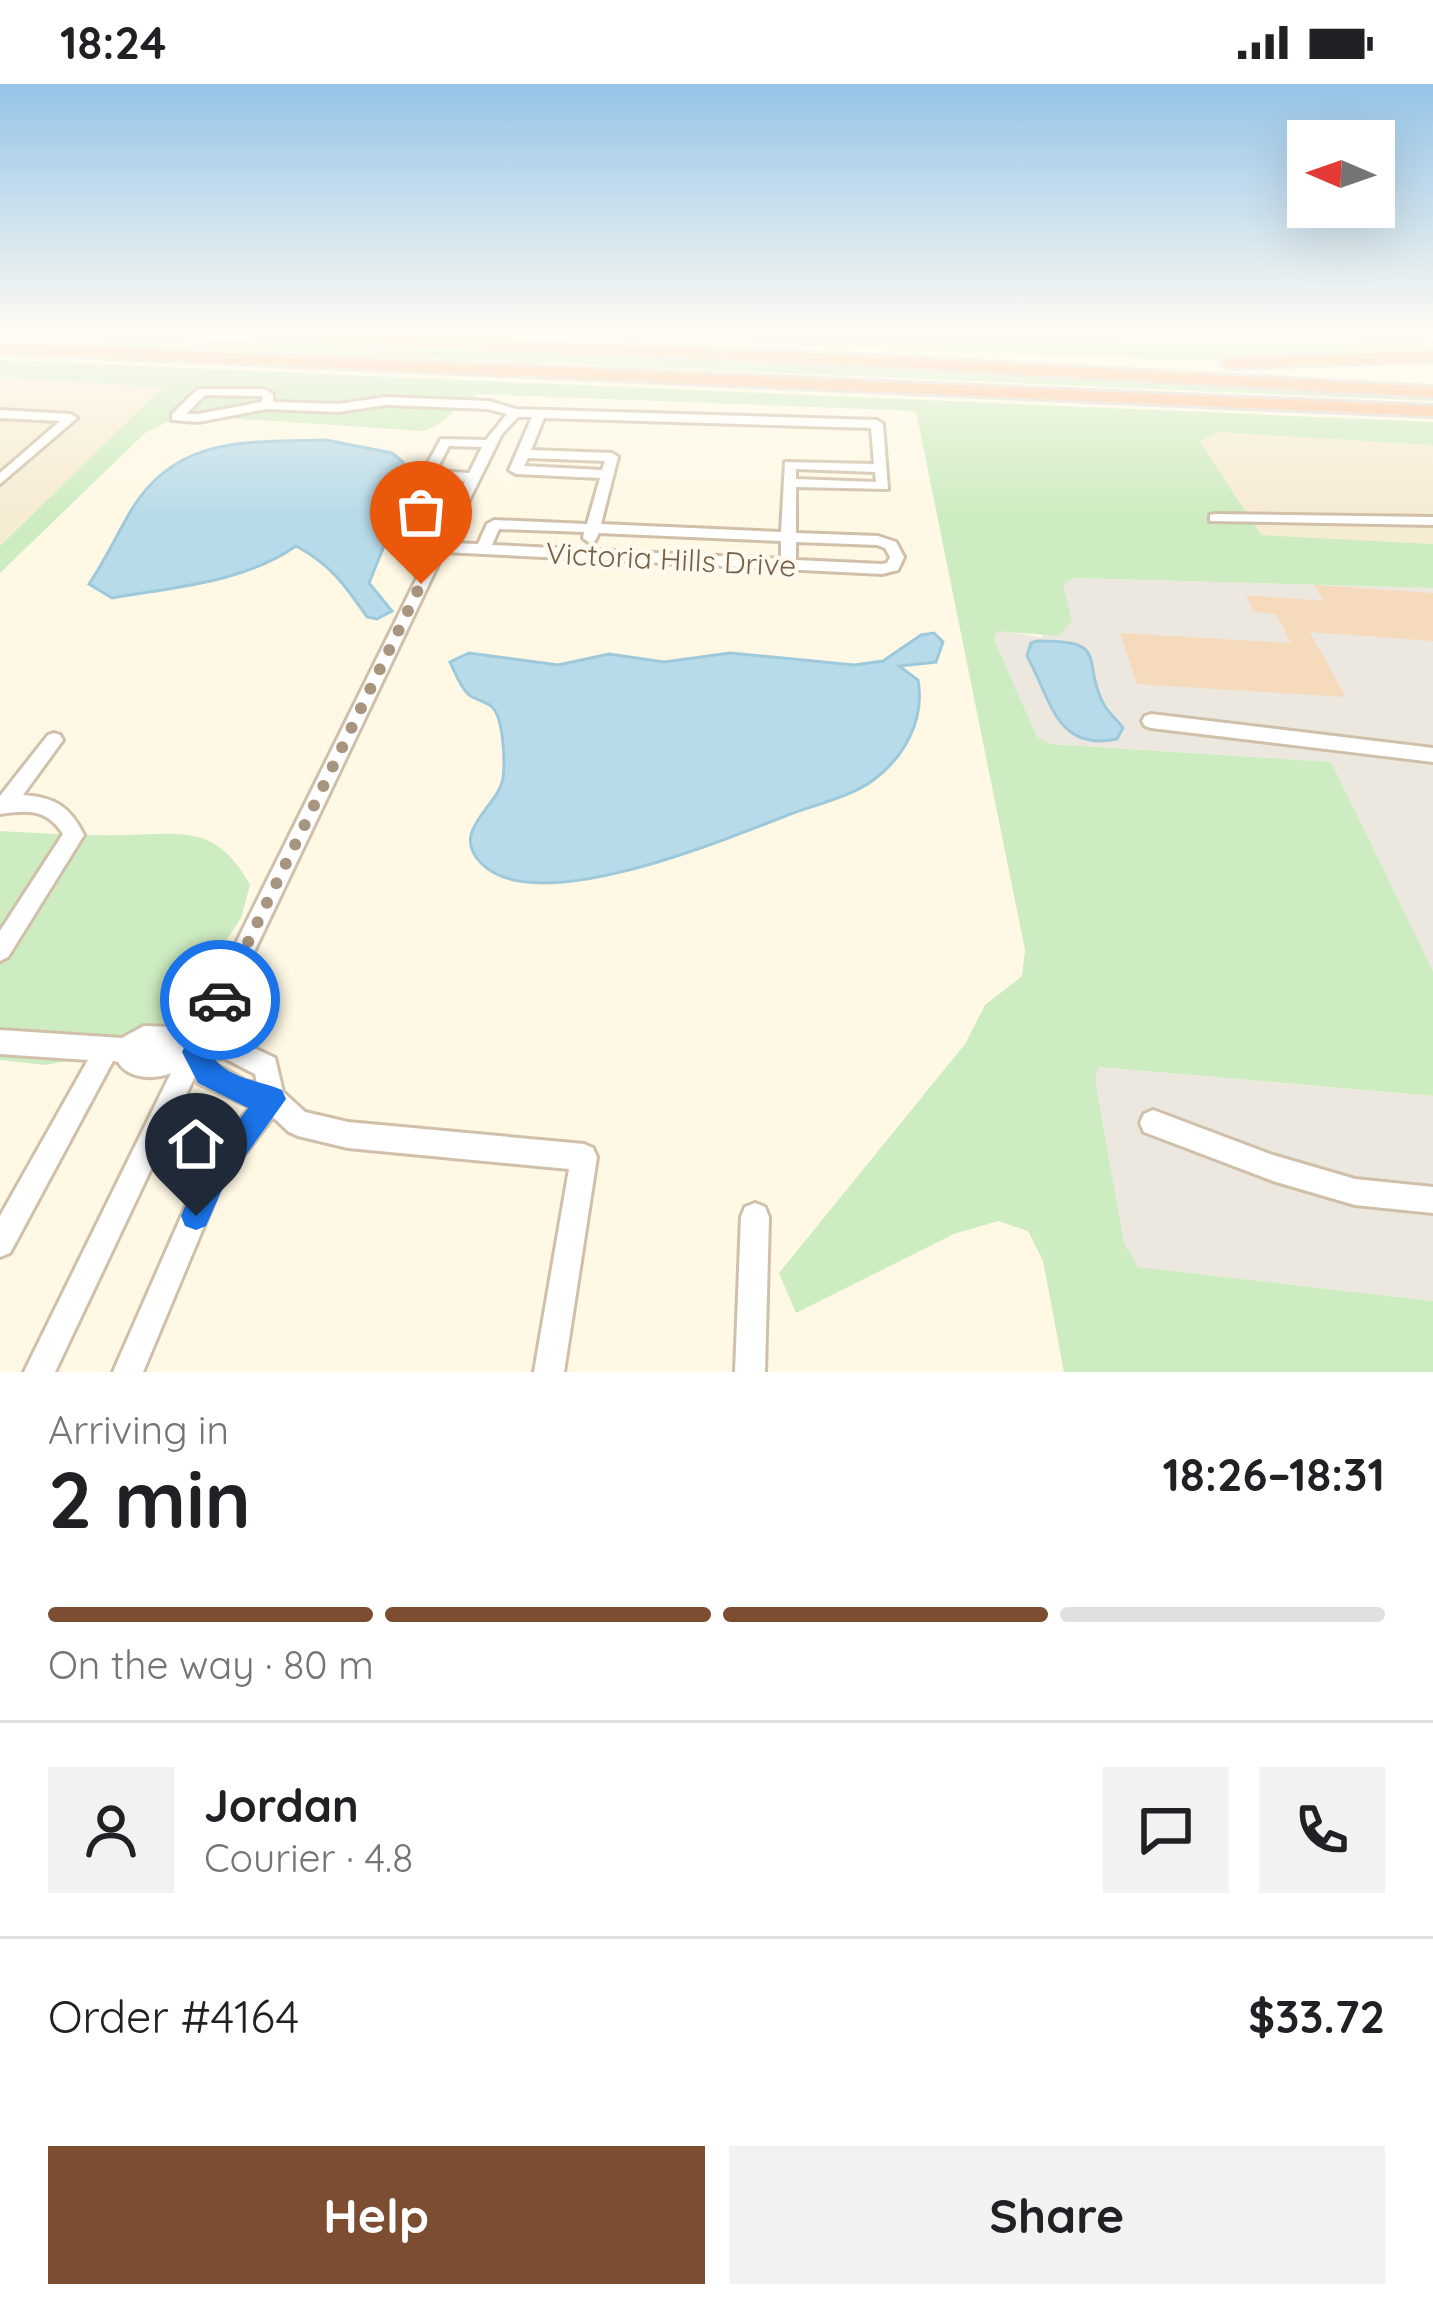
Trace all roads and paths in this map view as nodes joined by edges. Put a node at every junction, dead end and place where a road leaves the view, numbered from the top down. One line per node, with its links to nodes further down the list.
1 (199, 394): 4 (street)
2 (265, 394): 4 (street)
3 (1049, 394): 5 (highway)
4 (266, 405): 8 (street)
5 (1433, 411)
6 (540, 412): 8 (street); 14 (street); 15 (street)
7 (0, 413): 11 (street)
8 (515, 413): 9 (street)
9 (490, 444): 10 (street); 10 (street)
10 (473, 477): 16 (street)
11 (0, 480)
12 (1215, 518): 13 (street)
13 (1433, 521)
14 (593, 528): 15 (street); 17 (street); 18 (street)
15 (788, 537): 19 (street); 19 (street, Victoria Hills Drive)
16 (439, 547): 17 (street, Victoria Hills Drive); 27 (street)
17 (483, 549): 18 (street, Victoria Hills Drive)
18 (586, 554): 19 (street, Victoria Hills Drive)
19 (788, 564)
20 (1151, 721): 22 (street)
21 (54, 740): 23 (street)
22 (1433, 755)
23 (3, 806): 24 (street)
24 (0, 950)
25 (0, 1042): 26 (street)
26 (116, 1050): 27 (street); 32 (street)
27 (188, 1052): 28 (street); 33 (street)
28 (272, 1099): 34 (street); 35 (street)
29 (1153, 1123): 30 (street)
30 (1433, 1200)
31 (755, 1217): 36 (street)
32 (0, 1243)
33 (39, 1372)
34 (128, 1372)
35 (549, 1372)
36 (750, 1372)

